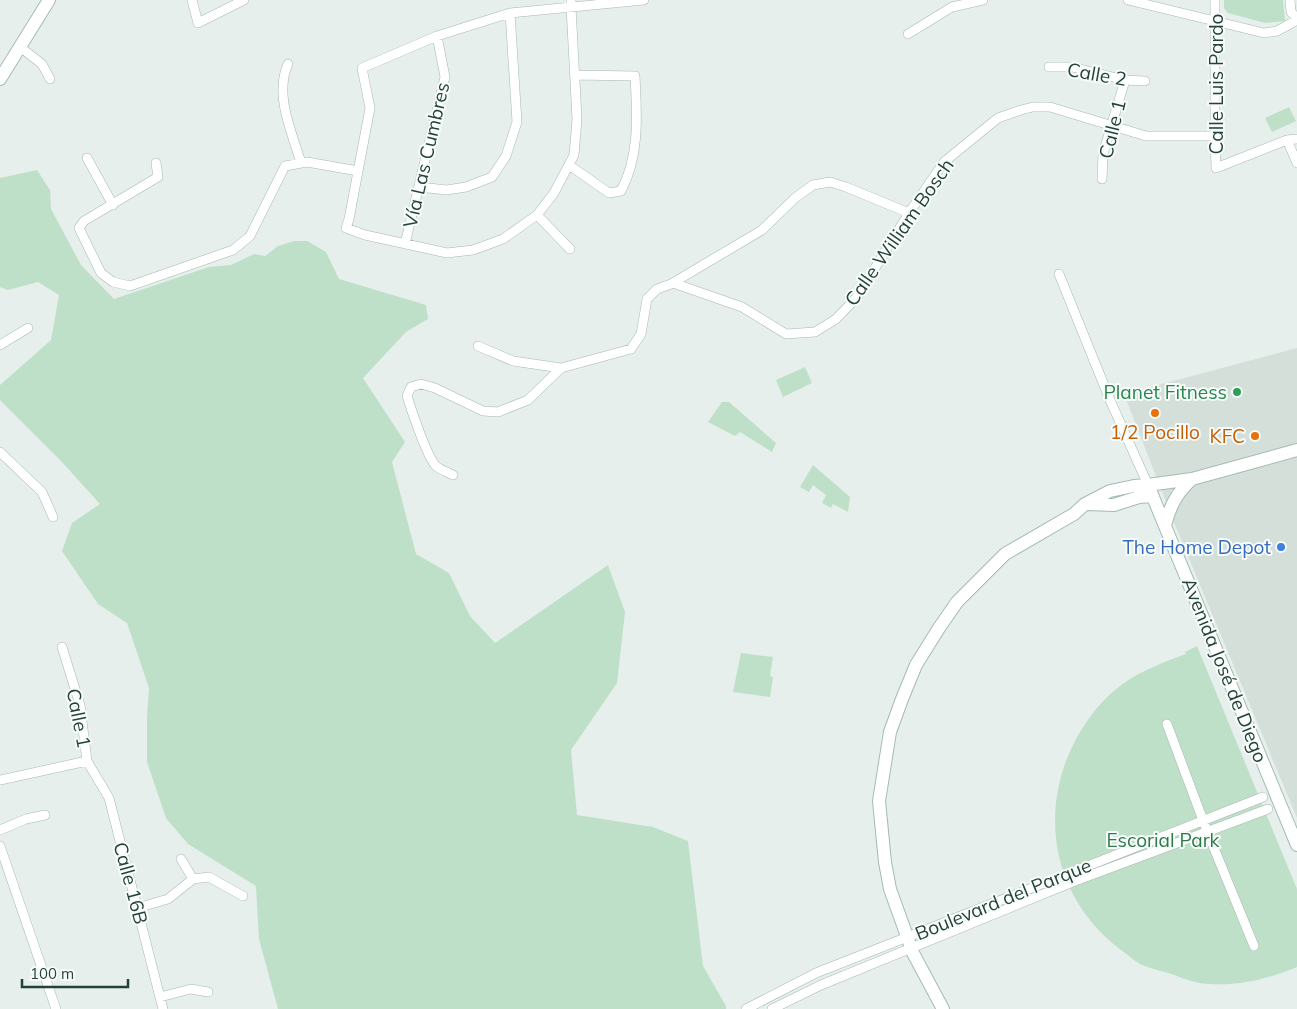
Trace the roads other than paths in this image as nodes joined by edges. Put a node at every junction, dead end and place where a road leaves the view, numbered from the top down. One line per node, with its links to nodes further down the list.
1 (49, 0): 15 (street)
2 (192, 0): 3 (street)
3 (244, 0)
4 (644, 0): 9 (street)
5 (983, 0): 13 (street)
6 (1128, 0): 12 (street)
7 (1215, 0): 12 (street, Calle Luis Pardo)
8 (1290, 0): 11 (street)
9 (571, 3): 10 (street); 18 (street)
10 (510, 13): 14 (street); 34 (street)
11 (1297, 19): 12 (street)
12 (1215, 22): 24 (street, Calle Luis Pardo)
13 (908, 34)
14 (437, 36): 32 (street); 34 (street, Vía Las Cumbres)
15 (20, 47): 19 (street); 20 (street)
16 (288, 64): 30 (street)
17 (1049, 67): 21 (street, Calle 2)
18 (575, 75): 31 (street); 31 (street)
19 (0, 79)
20 (50, 79)
21 (1124, 80): 22 (street, Calle 2); 23 (street, Calle 1)
22 (1145, 80)
23 (1111, 126): 24 (street, Calle William Bosch); 33 (street, Calle 1); 36 (street, Calle William Bosch)
24 (1214, 136): 26 (street, Calle Luis Pardo)
25 (1297, 139): 26 (street)
26 (1287, 140): 28 (street)
27 (86, 158): 35 (street)
28 (1297, 162)
29 (156, 163): 35 (street)
30 (301, 163): 32 (street); 35 (street)
31 (569, 165): 37 (street)
32 (358, 171): 38 (street)
33 (1102, 179)
34 (419, 187): 38 (street, Vía Las Cumbres)
35 (113, 205)
36 (909, 213): 41 (street); 41 (street, Calle William Bosch)
37 (538, 215): 38 (street); 39 (street)
38 (405, 244)
39 (570, 249)
40 (1059, 274): 50 (street, Avenida José de Diego)
41 (673, 282): 45 (street)
42 (28, 328): 43 (street)
43 (0, 345)
44 (478, 346): 45 (street)
45 (561, 368): 48 (street)
46 (1297, 450): 49 (street)
47 (0, 452): 51 (street)
48 (453, 475)
49 (1192, 479): 50 (street); 52 (street)
50 (1150, 490): 52 (street, Avenida José de Diego); 69 (street)
51 (53, 518)
52 (1166, 526): 63 (street, Avenida José de Diego)
53 (62, 647): 55 (street, Calle 1)
54 (1167, 724): 60 (street)
55 (87, 761): 56 (street, Calle 1); 68 (street, Calle 16B)
56 (0, 780)
57 (1263, 797): 60 (street, Boulevard del Parque)
58 (1268, 808): 62 (street, Boulevard del Parque)
59 (45, 815): 61 (street)
60 (1203, 820): 62 (street); 69 (street, Boulevard del Parque)
61 (0, 830)
62 (1207, 831): 69 (street, Boulevard del Parque); 70 (street)
63 (1297, 845)
64 (0, 846): 73 (street)
65 (180, 859): 66 (street)
66 (193, 879): 67 (street); 68 (street)
67 (243, 896)
68 (137, 908): 72 (street, Calle 16B)
69 (909, 942): 75 (street, Boulevard del Parque); 76 (street); 77 (street)
70 (1254, 946)
71 (208, 992): 72 (street)
72 (160, 997): 74 (street, Calle 16B)
73 (56, 1009)
74 (163, 1009)
75 (746, 1009)
76 (772, 1009)
77 (943, 1009)

